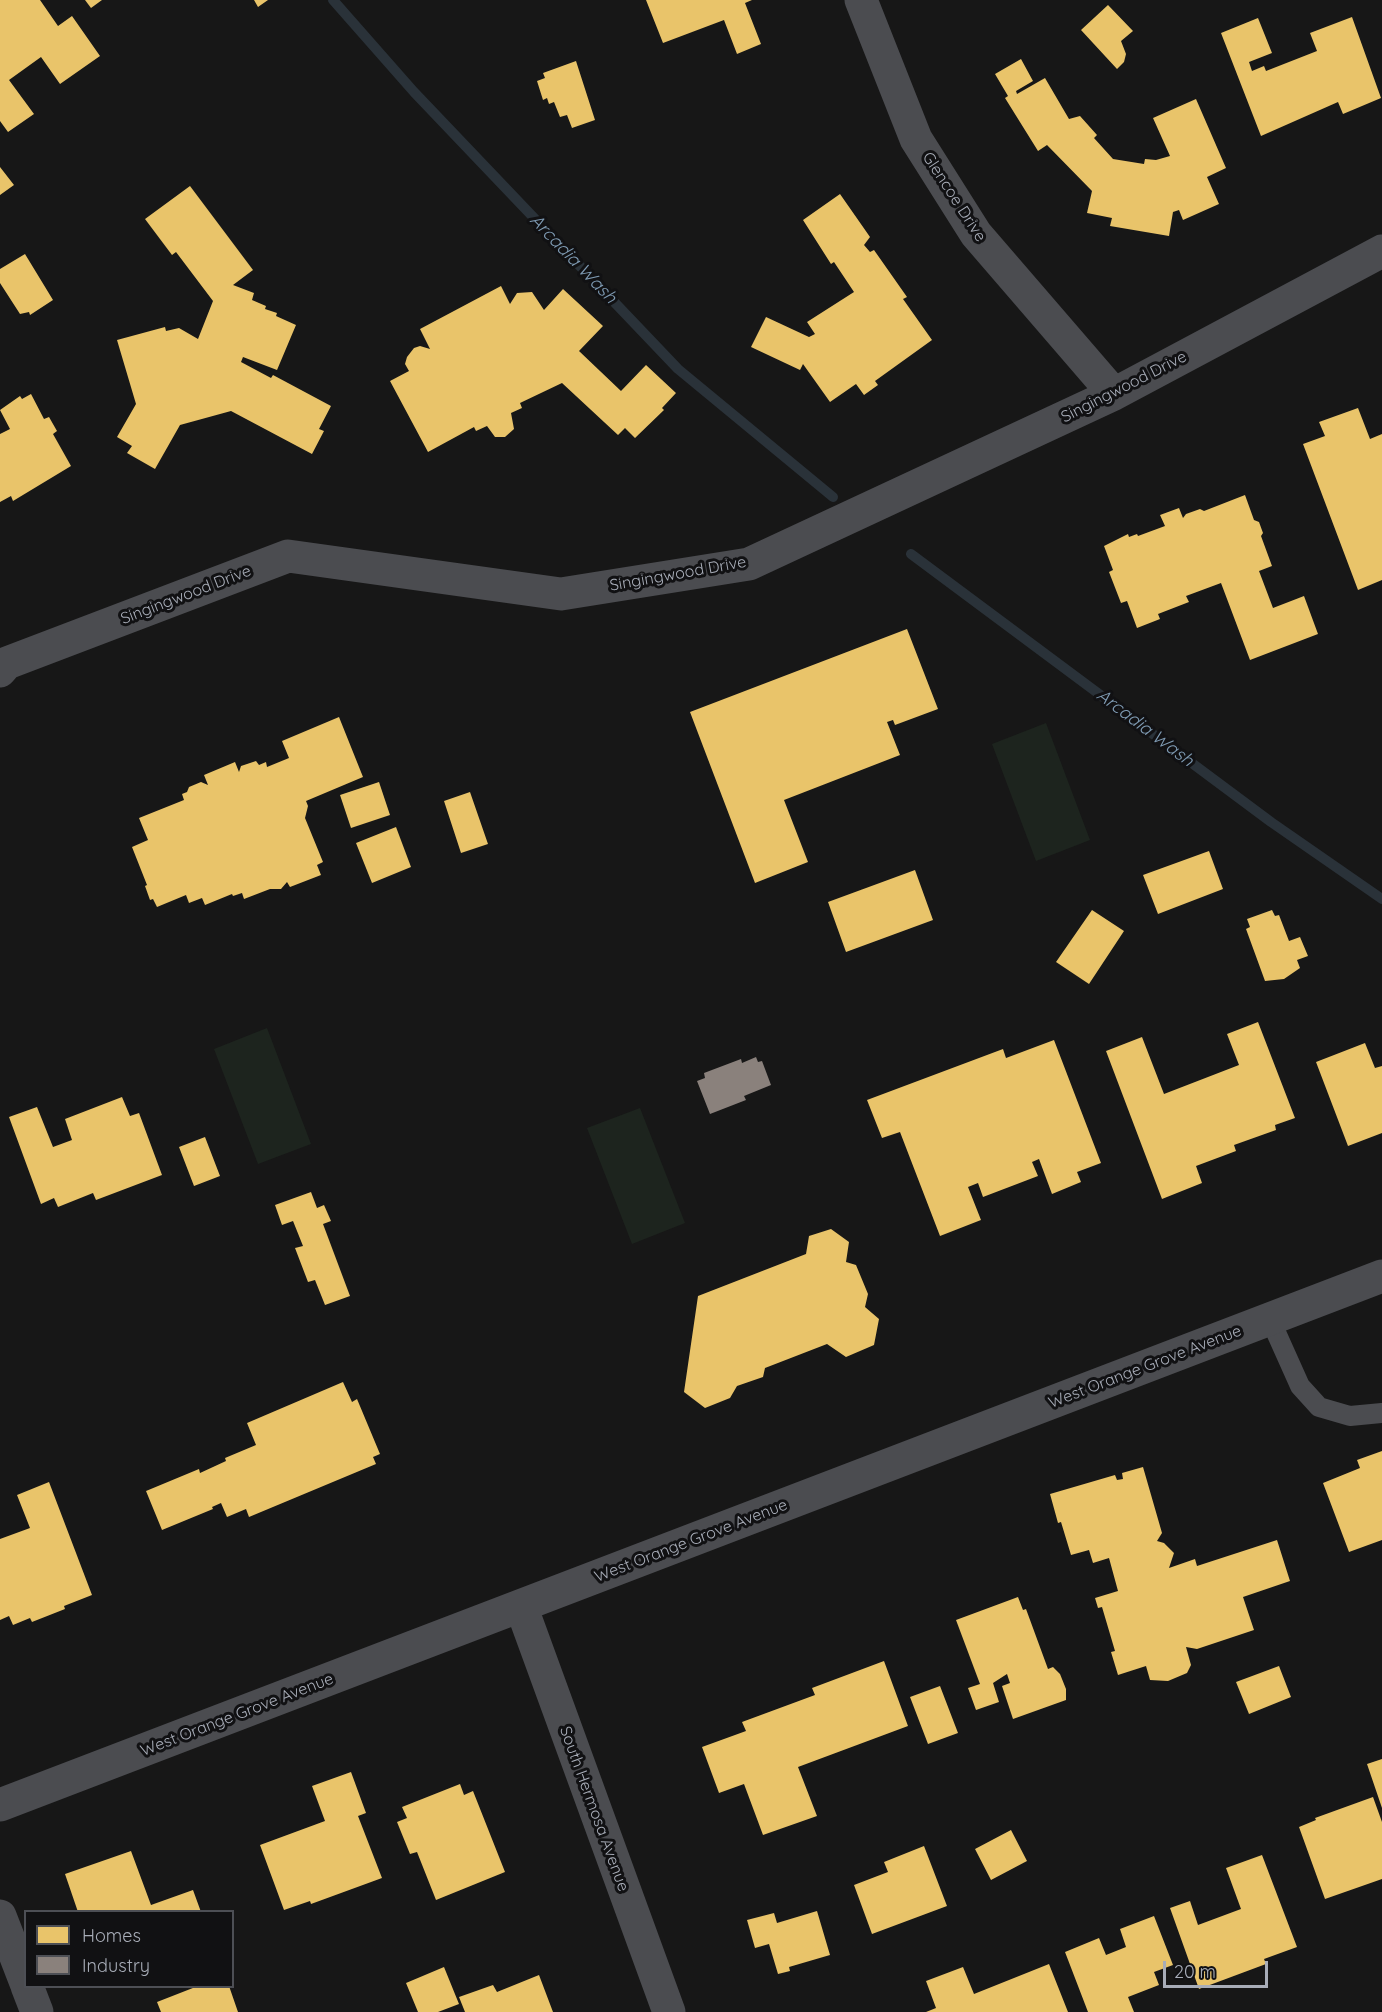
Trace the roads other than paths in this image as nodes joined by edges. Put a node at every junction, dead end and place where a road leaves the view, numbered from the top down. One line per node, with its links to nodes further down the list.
1 (861, 0): 3 (street, Glencoe Drive)
2 (1382, 251): 3 (street, Singingwood Drive)
3 (1114, 394): 4 (street, Singingwood Drive)
4 (0, 671)
5 (1382, 1276): 6 (street, West Orange Grove Avenue)
6 (1270, 1319): 7 (lane); 8 (street, West Orange Grove Avenue)
7 (1382, 1413)
8 (521, 1606): 9 (street, West Orange Grove Avenue); 14 (street, South Hermosa Avenue)
9 (0, 1805)
10 (0, 1916): 11 (street)
11 (24, 1980)
12 (27, 1988): 13 (street)
13 (36, 2012)
14 (669, 2012)

